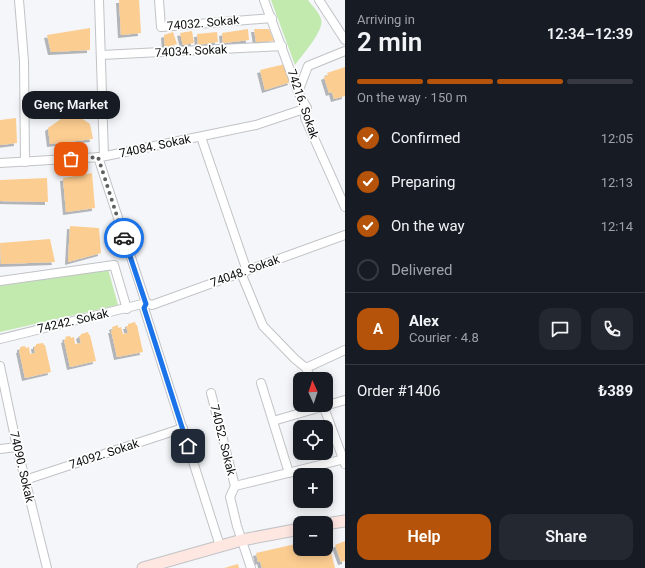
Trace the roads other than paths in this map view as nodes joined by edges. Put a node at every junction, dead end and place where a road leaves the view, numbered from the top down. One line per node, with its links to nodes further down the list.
1 (19, 0): 15 (street)
2 (99, 0): 10 (street)
3 (159, 0): 6 (street, 74032. Sokak)
4 (264, 0): 6 (street, 74216. Sokak)
5 (319, 0): 7 (street)
6 (272, 18): 8 (street, 74216. Sokak)
7 (345, 40)
8 (282, 46): 10 (street, 74034. Sokak); 11 (street, 74216. Sokak)
9 (345, 51): 11 (street)
10 (101, 55): 14 (street)
11 (298, 92): 12 (street, 74216. Sokak)
12 (307, 108): 13 (street, 74084. Sokak); 17 (street, 74216. Sokak)
13 (201, 136): 14 (street, 74084. Sokak); 19 (street)
14 (101, 157): 15 (street, 74084. Sokak); 21 (street)
15 (25, 162): 16 (street, 74084. Sokak)
16 (0, 163)
17 (345, 207)
18 (345, 235): 19 (street, 74048. Sokak)
19 (244, 272): 21 (street, 74048. Sokak); 26 (street)
20 (0, 281): 22 (street)
21 (146, 304): 22 (street, 74242. Sokak); 36 (street)
22 (127, 309): 23 (street, 74242. Sokak)
23 (0, 339)
24 (345, 350): 26 (street)
25 (0, 366): 29 (street, 74090. Sokak)
26 (306, 368): 27 (street)
27 (308, 372)
28 (261, 383): 35 (street)
29 (2, 391): 37 (street, 74090. Sokak)
30 (211, 393): 42 (street, 74052. Sokak)
31 (345, 400): 32 (street)
32 (333, 403)
33 (304, 412): 35 (street)
34 (326, 412): 39 (street)
35 (273, 421): 40 (street)
36 (183, 428): 41 (street, 74092. Sokak); 47 (street)
37 (17, 447): 38 (street); 41 (street, 74090. Sokak)
38 (0, 449)
39 (344, 462): 40 (street)
40 (289, 473): 42 (street)
41 (25, 480): 48 (street, 74090. Sokak)
42 (235, 486): 46 (street)
43 (345, 521): 44 (main road)
44 (333, 523)
45 (293, 530): 46 (main road)
46 (242, 540): 47 (main road); 50 (street)
47 (220, 546): 49 (main road)
48 (47, 568)
49 (147, 568)
50 (250, 568)

